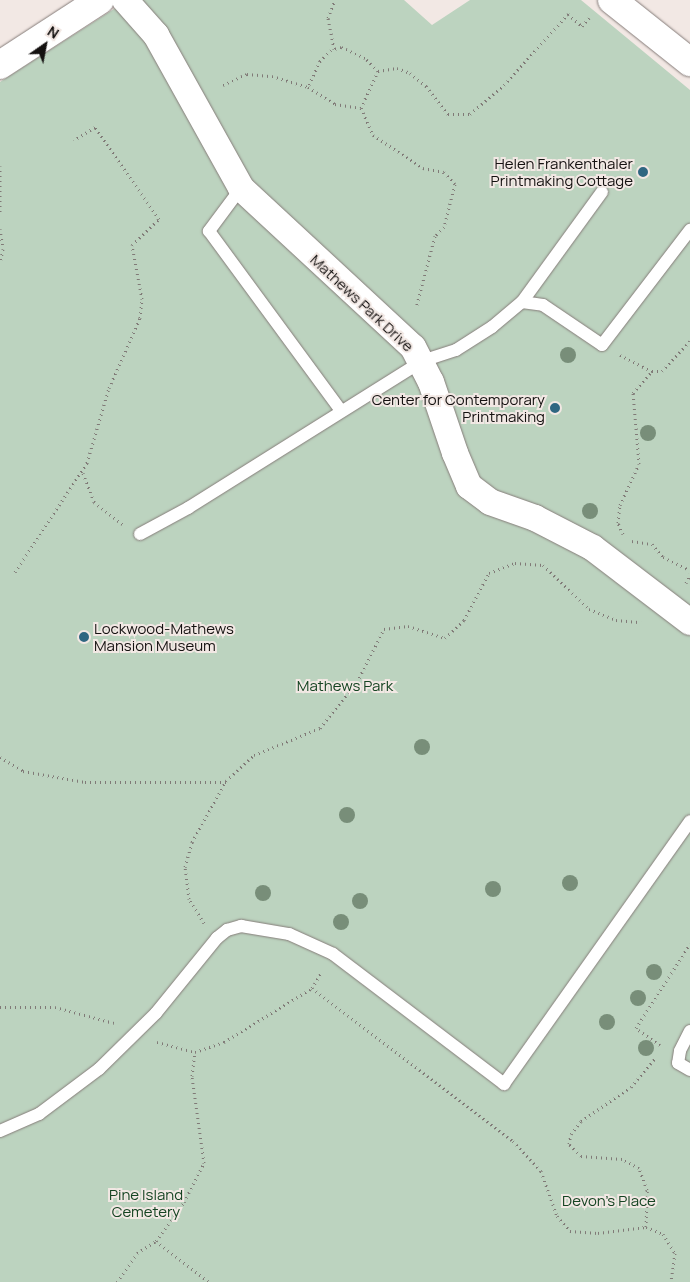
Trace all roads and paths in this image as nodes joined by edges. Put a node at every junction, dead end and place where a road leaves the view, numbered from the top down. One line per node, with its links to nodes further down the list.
1 (100, 0): 7 (main road)
2 (125, 0): 14 (street, Mathews Park Drive)
3 (335, 0): 5 (path)
4 (603, 7): 6 (main road); 8 (path)
5 (334, 49): 8 (path); 10 (path)
6 (690, 62)
7 (0, 65)
8 (378, 70): 11 (path)
9 (223, 85): 10 (path)
10 (308, 87): 11 (path)
11 (361, 108): 21 (path)
12 (74, 140): 27 (path)
13 (0, 166): 16 (path)
14 (241, 188): 23 (street, Mathews Park Drive); 26 (lane)
15 (602, 192): 20 (lane)
16 (0, 212)
17 (0, 229): 19 (path)
18 (690, 230): 20 (lane)
19 (0, 263)
20 (522, 302): 23 (lane)
21 (416, 308)
22 (690, 341): 25 (path)
23 (422, 361): 26 (lane); 31 (street, Mathews Park Drive)
24 (637, 365): 25 (path)
25 (652, 371): 29 (path)
26 (341, 411): 28 (lane)
27 (83, 473): 28 (path); 30 (path)
28 (140, 534)
29 (690, 570)
30 (15, 572)
31 (663, 601): 32 (street, Mathews Park Drive); 34 (path)
32 (690, 622)
33 (0, 757): 34 (path)
34 (226, 782): 36 (path)
35 (690, 821): 38 (lane)
36 (217, 938): 38 (lane); 46 (lane)
37 (690, 944): 47 (path)
38 (333, 954): 39 (path)
39 (312, 988): 44 (path); 47 (path)
40 (0, 1007): 41 (path)
41 (117, 1024)
42 (690, 1031): 45 (lane)
43 (155, 1042): 44 (path)
44 (195, 1052): 48 (path)
45 (690, 1070)
46 (0, 1131)
47 (646, 1227): 51 (path)
48 (156, 1241): 49 (path); 50 (path)
49 (117, 1282)
50 (209, 1282)
51 (672, 1282)

